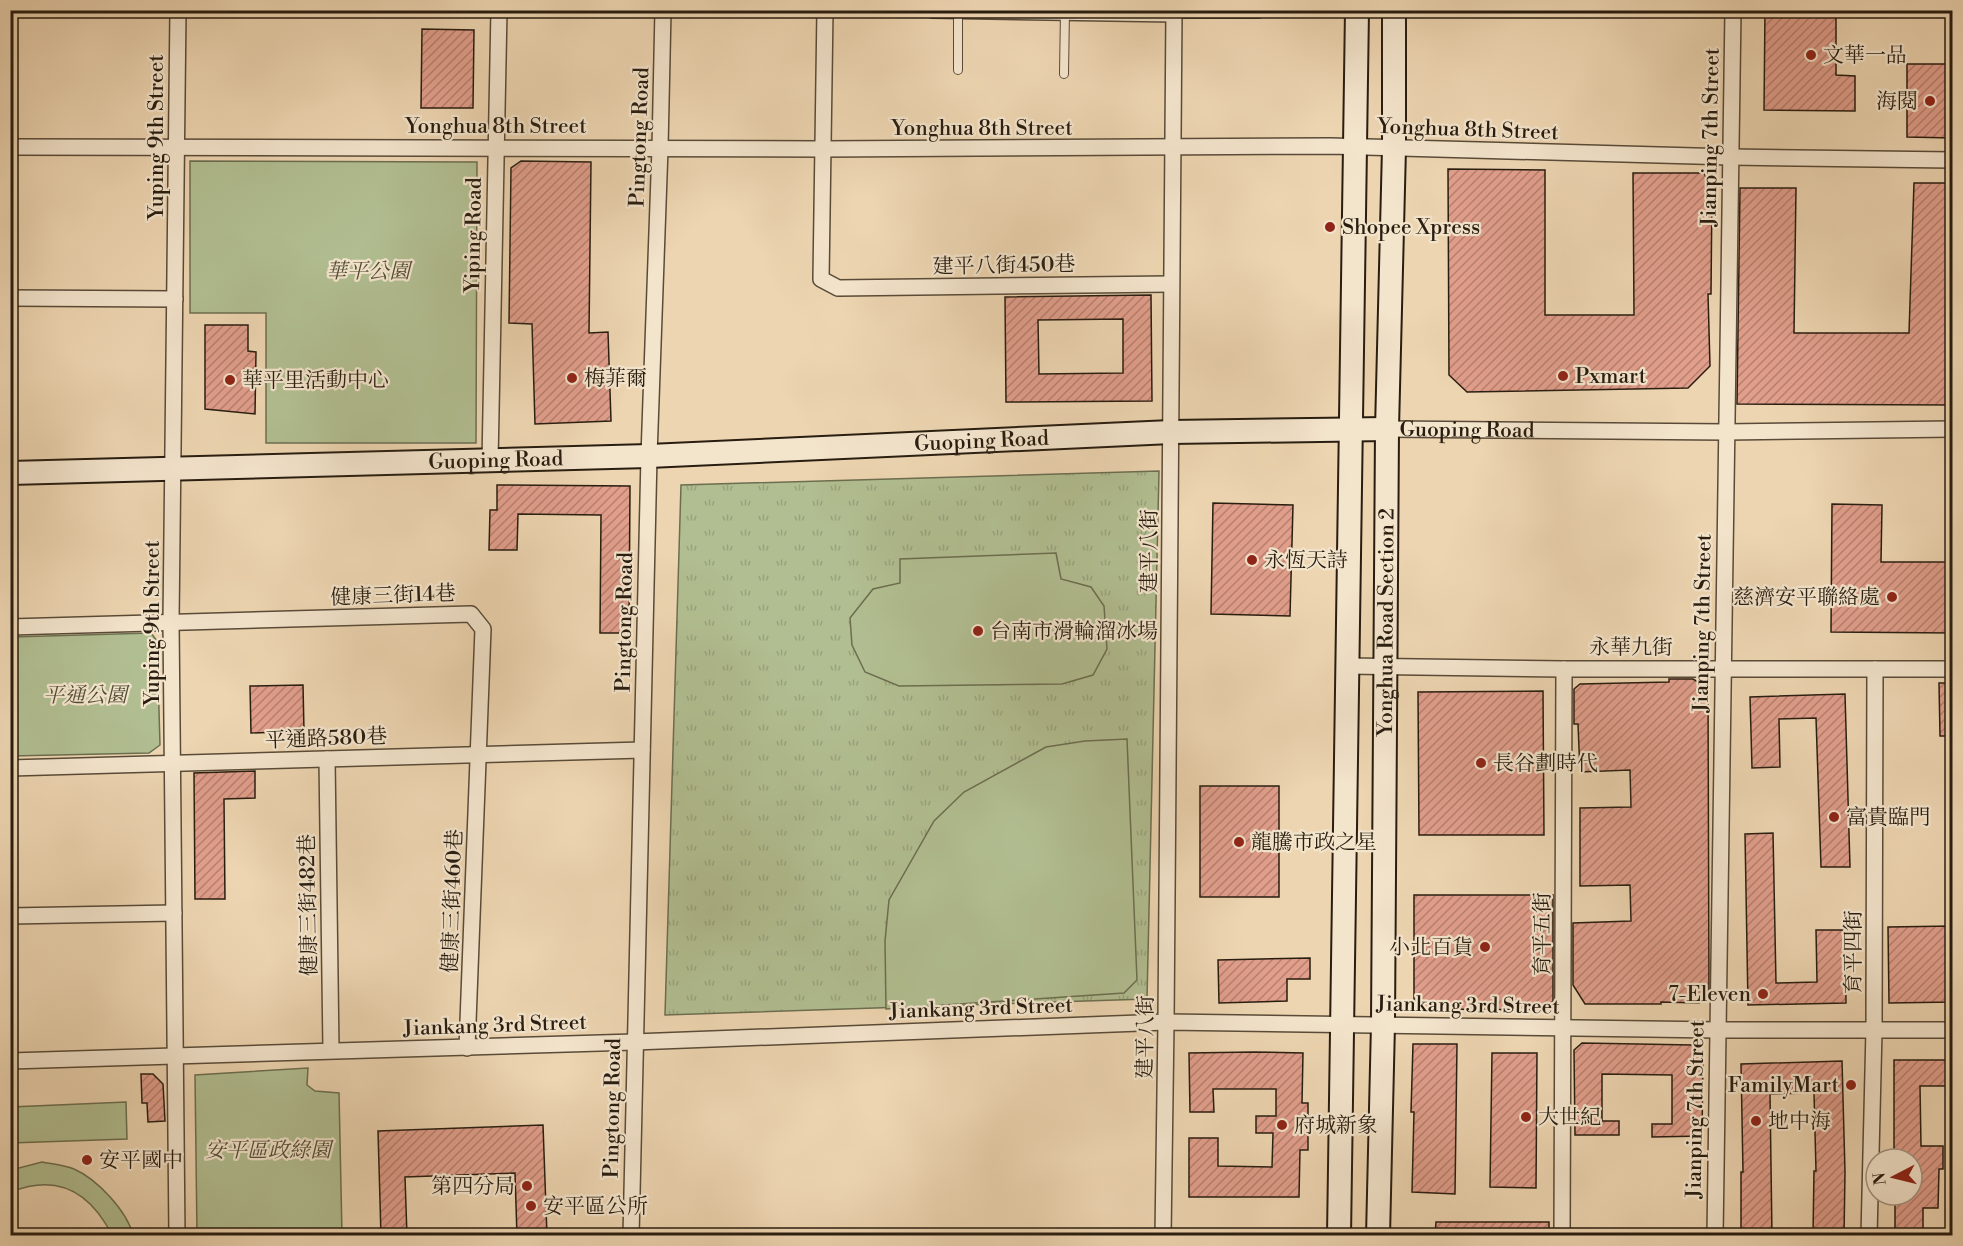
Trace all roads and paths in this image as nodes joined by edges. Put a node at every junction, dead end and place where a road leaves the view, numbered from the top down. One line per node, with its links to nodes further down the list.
1 (178, 10): 18 (street, Yuping 9th Street)
2 (499, 10): 16 (street, Yiping Road)
3 (663, 10): 19 (street, Pingtong Road)
4 (825, 10): 22 (street)
5 (932, 10): 9 (street)
6 (1357, 10): 17 (street, Yonghua Road Section 2)
7 (1394, 10): 21 (street, Yonghua Road Section 2)
8 (1732, 10): 23 (street, Jianping 7th Street)
9 (958, 11): 10 (street); 13 (lane)
10 (1065, 11): 11 (street); 14 (lane)
11 (1174, 12): 12 (lane); 20 (street, 建平八街)
12 (1259, 14)
13 (958, 70)
14 (1064, 74)
15 (10, 147): 18 (street, Yonghua 8th Street)
16 (496, 147): 18 (street, Yonghua 8th Street); 19 (street, Yonghua 8th Street); 34 (street, Yiping Road)
17 (1355, 147): 20 (street, Yonghua 8th Street); 21 (street, Yonghua 8th Street); 30 (street, Yonghua Road Section 2)
18 (177, 148): 27 (street, Yuping 9th Street)
19 (660, 148): 22 (street, Yonghua 8th Street); 33 (street, Pingtong Road)
20 (1172, 148): 22 (street, Yonghua 8th Street); 25 (street, 建平八街)
21 (1394, 148): 23 (street, Yonghua 8th Street); 28 (street, Yonghua Road Section 2)
22 (823, 149): 25 (street, 建平八街450巷)
23 (1731, 157): 24 (street, Yonghua 8th Street); 32 (street, Jianping 7th Street)
24 (1953, 160)
25 (1171, 284): 31 (street, 建平八街)
26 (10, 298): 27 (street)
27 (176, 299): 35 (street, Yuping 9th Street)
28 (1387, 429): 30 (street, Guoping Road); 32 (street, Guoping Road); 40 (street, Yonghua Road Section 2)
29 (1953, 429): 32 (street, Guoping Road)
30 (1351, 430): 31 (street, Guoping Road); 39 (street, Yonghua Road Section 2)
31 (1171, 432): 33 (street, Guoping Road); 52 (street, 建平八街)
32 (1726, 432): 41 (street, Jianping 7th Street)
33 (649, 456): 34 (street, Guoping Road); 45 (street, Pingtong Road)
34 (490, 461): 35 (street, Guoping Road)
35 (174, 469): 36 (street, Guoping Road); 37 (street, Yuping 9th Street)
36 (10, 473)
37 (171, 622): 38 (street); 46 (street, 健康三街14巷); 48 (street, Yuping 9th Street)
38 (10, 627)
39 (1347, 666): 40 (street, 永華九街); 53 (street, Yonghua Road Section 2)
40 (1386, 667): 42 (street, 永華九街); 54 (street, Yonghua Road Section 2)
41 (1722, 668): 42 (street, 永華九街); 43 (street, 永華九街); 56 (street, Jianping 7th Street)
42 (1564, 669): 55 (street, 育平五街)
43 (1875, 669): 44 (street, 永華九街); 57 (street, 育平四街)
44 (1953, 669)
45 (642, 750): 46 (street, 平通路580巷); 59 (street, Pingtong Road)
46 (479, 755): 47 (street, 平通路580巷); 60 (street, 健康三街460巷)
47 (327, 759): 48 (street, 平通路580巷); 61 (street, 健康三街482巷)
48 (172, 764): 49 (street, 平通路580巷); 50 (street, Yuping 9th Street)
49 (10, 768)
50 (174, 912): 51 (street); 62 (street, Yuping 9th Street)
51 (10, 916)
52 (1166, 1022): 53 (street, Jiankang 3rd Street); 59 (street, Jiankang 3rd Street); 66 (street, 建平八街)
53 (1342, 1023): 54 (street, Jiankang 3rd Street); 67 (street, Yonghua Road Section 2)
54 (1383, 1024): 55 (street, Jiankang 3rd Street); 68 (street, Yonghua Road Section 2)
55 (1563, 1028): 56 (street, Jiankang 3rd Street); 69 (street, 育平五街)
56 (1717, 1030): 57 (street, Jiankang 3rd Street); 70 (street, Jianping 7th Street)
57 (1874, 1030): 58 (street, Jiankang 3rd Street); 71 (street, 育平四街)
58 (1953, 1030)
59 (634, 1042): 60 (street, Jiankang 3rd Street); 65 (street, Pingtong Road)
60 (467, 1048): 61 (street, Jiankang 3rd Street)
61 (331, 1050): 62 (street, Jiankang 3rd Street)
62 (175, 1055): 63 (street, Jiankang 3rd Street); 64 (street, Yuping 9th Street)
63 (10, 1061)
64 (177, 1236)
65 (630, 1236)
66 (1162, 1236)
67 (1339, 1236)
68 (1378, 1236)
69 (1562, 1236)
70 (1715, 1236)
71 (1869, 1236)

